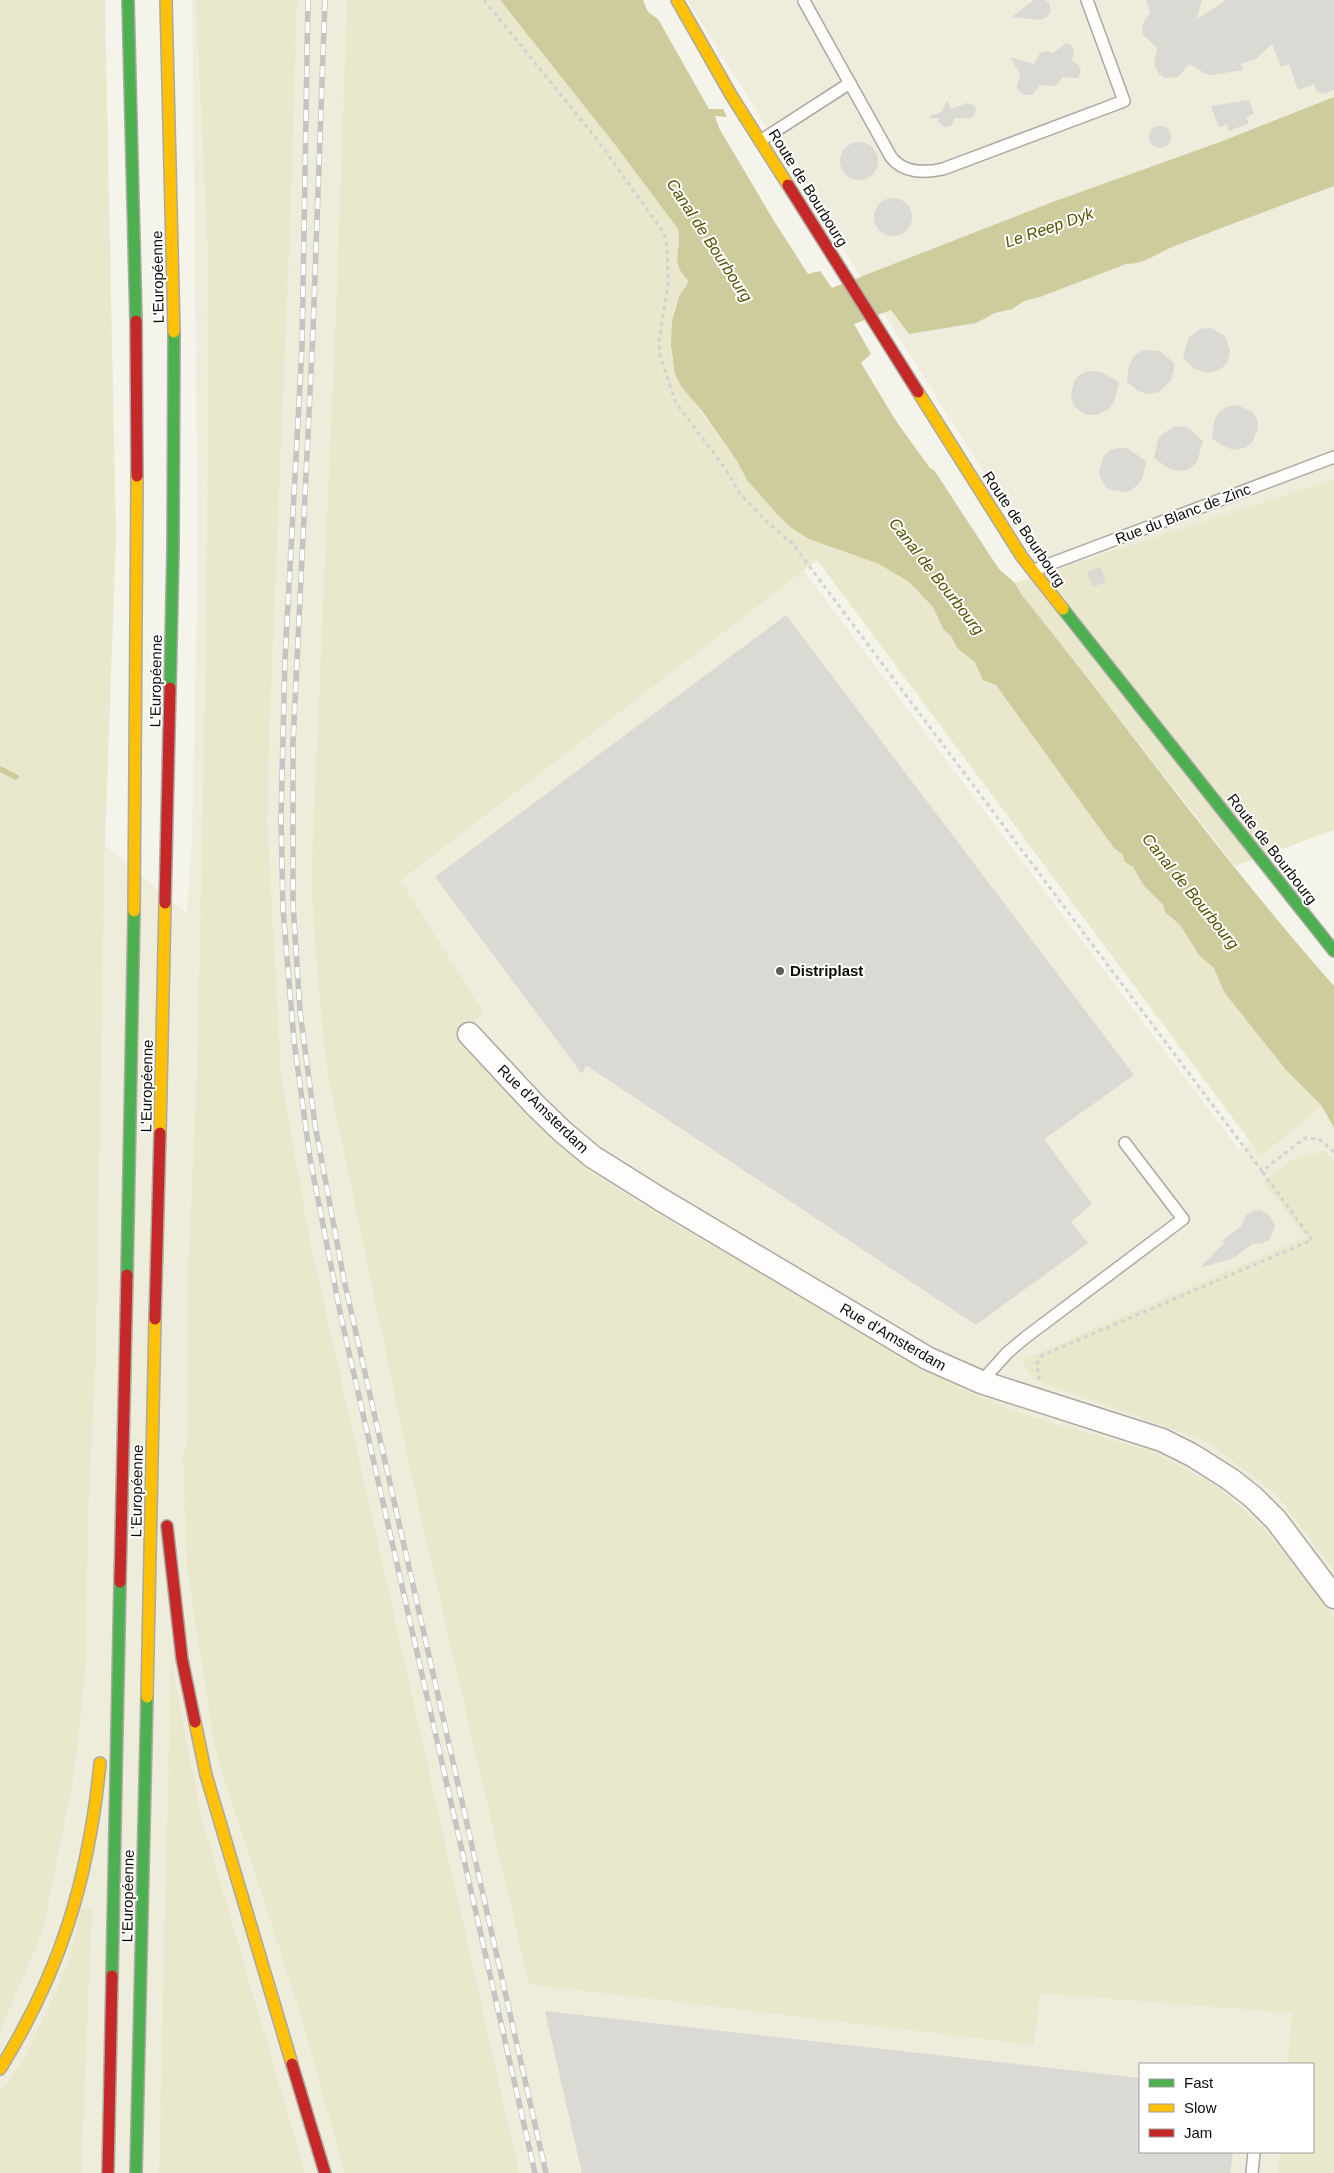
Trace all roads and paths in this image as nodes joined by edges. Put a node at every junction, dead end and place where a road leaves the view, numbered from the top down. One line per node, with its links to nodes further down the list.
1 (128, 0): 18 (main road, L'Européenne)
2 (166, 0): 14 (main road, L'Européenne)
3 (484, 0): 19 (path)
4 (664, 0): 9 (main road, Route de Bourbourg)
5 (677, 0): 9 (main road, Route de Bourbourg)
6 (805, 0): 8 (lane)
7 (1086, 0): 8 (lane)
8 (850, 84): 10 (lane)
9 (731, 95): 10 (main road, Route de Bourbourg)
10 (760, 141): 12 (main road, Route de Bourbourg)
11 (1334, 457): 12 (lane, Rue du Blanc de Zinc)
12 (1032, 571): 13 (main road, Route de Bourbourg)
13 (1334, 952)
14 (165, 966): 20 (main road); 30 (main road, L'Européenne)
15 (468, 1034): 21 (street, Rue d'Amsterdam)
16 (1125, 1143): 21 (lane)
17 (1334, 1152): 19 (path)
18 (130, 1155): 23 (main road); 29 (main road, L'Européenne)
19 (1262, 1171): 22 (path)
20 (166, 1366)
21 (981, 1382): 22 (street, Rue d'Amsterdam)
22 (1043, 1403): 25 (street, Rue d'Amsterdam)
23 (112, 1427)
24 (166, 1511): 31 (main road)
25 (1334, 1597)
26 (101, 1755): 27 (main road)
27 (0, 2069)
28 (1254, 2153): 32 (lane)
29 (108, 2173)
30 (136, 2173)
31 (323, 2173)
32 (1252, 2173)

